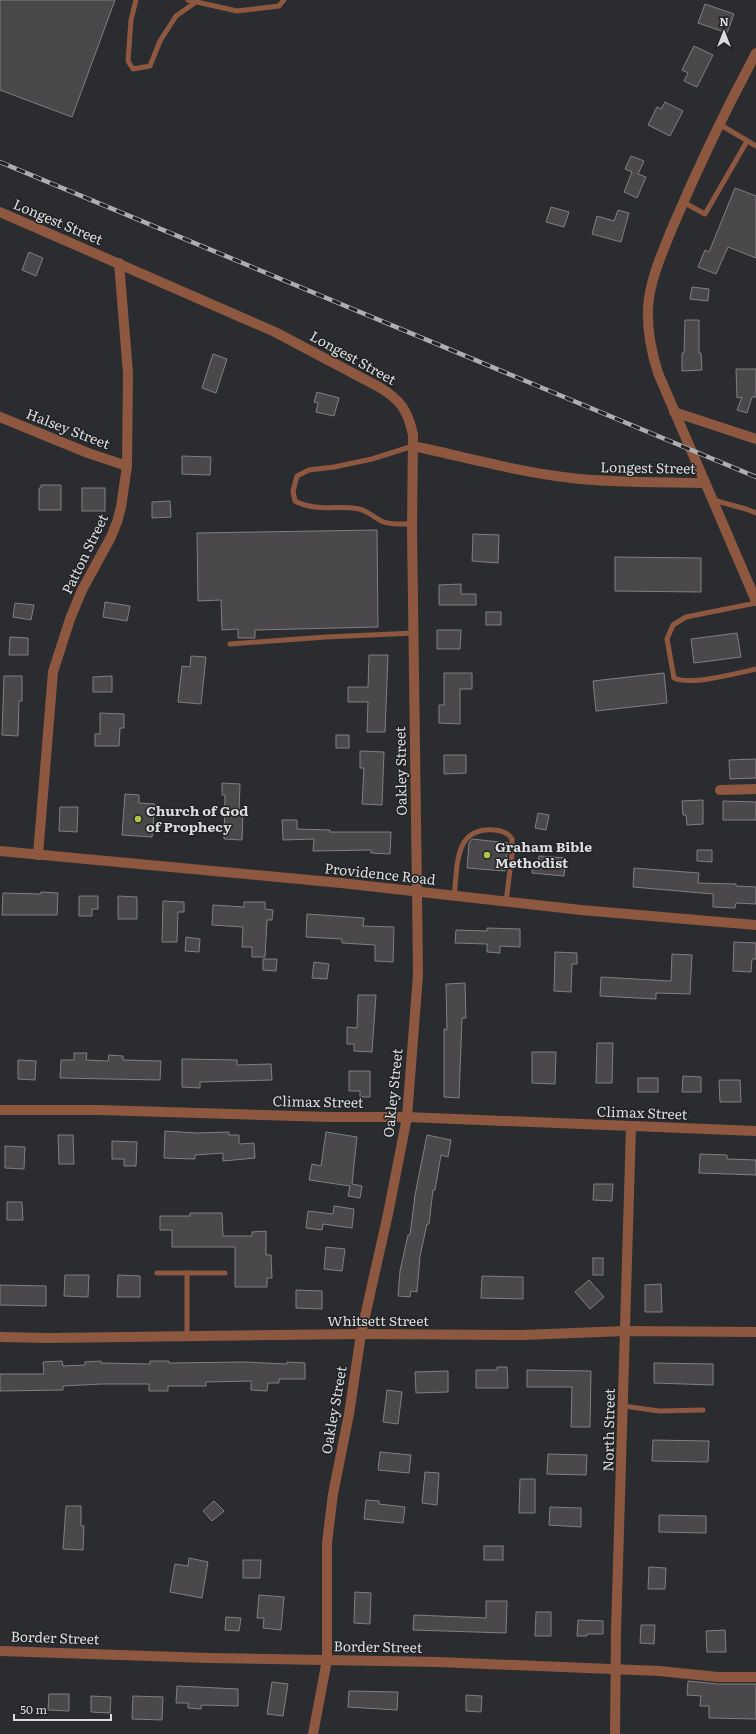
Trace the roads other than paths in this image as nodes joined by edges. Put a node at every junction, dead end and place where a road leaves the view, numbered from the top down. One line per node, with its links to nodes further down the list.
1 (136, 0): 4 (lane)
2 (188, 0): 4 (lane)
3 (284, 0): 4 (lane)
4 (196, 2)
5 (756, 53): 6 (street)
6 (719, 124): 7 (lane); 9 (street)
7 (746, 140): 8 (lane); 9 (lane)
8 (756, 146)
9 (683, 202): 12 (street)
10 (0, 212): 11 (street, Longest Street)
11 (119, 263): 15 (street, Longest Street); 16 (street, Patton Street)
12 (674, 412): 14 (street); 17 (street)
13 (0, 417): 16 (street, Halsey Street)
14 (755, 437)
15 (413, 446): 17 (street, Longest Street); 20 (street, Oakley Street); 20 (lane)
16 (127, 466): 28 (street, Patton Street)
17 (705, 483): 18 (street)
18 (712, 499): 19 (lane); 21 (street)
19 (756, 513)
20 (412, 524): 22 (street, Oakley Street)
21 (756, 602): 24 (lane)
22 (414, 633): 23 (lane); 29 (street, Oakley Street)
23 (230, 644)
24 (756, 669)
25 (756, 789): 26 (street)
26 (720, 790)
27 (0, 851): 28 (street, Providence Road)
28 (38, 855): 29 (street, Providence Road)
29 (417, 892): 30 (street, Providence Road); 34 (street, Oakley Street)
30 (454, 896): 31 (street, Providence Road); 31 (lane)
31 (506, 902): 32 (street, Providence Road)
32 (756, 925)
33 (0, 1110): 34 (street, Climax Street)
34 (407, 1117): 35 (street, Climax Street); 42 (street, Oakley Street)
35 (631, 1126): 36 (street, Climax Street); 40 (street, North Street)
36 (756, 1131)
37 (157, 1272): 38 (lane)
38 (187, 1273): 39 (lane); 43 (lane)
39 (225, 1273)
40 (625, 1331): 41 (street, Whitsett Street); 42 (street, Whitsett Street); 45 (street, North Street)
41 (756, 1332)
42 (360, 1334): 43 (street, Whitsett Street); 48 (street, Oakley Street)
43 (187, 1336): 44 (street, Whitsett Street)
44 (0, 1337)
45 (623, 1406): 46 (lane); 49 (street, North Street)
46 (703, 1410)
47 (0, 1651): 48 (street, Border Street)
48 (327, 1660): 49 (street, Border Street); 51 (street, Oakley Street)
49 (616, 1669): 50 (street, Border Street); 52 (street, North Street)
50 (756, 1677)
51 (313, 1734)
52 (615, 1734)

